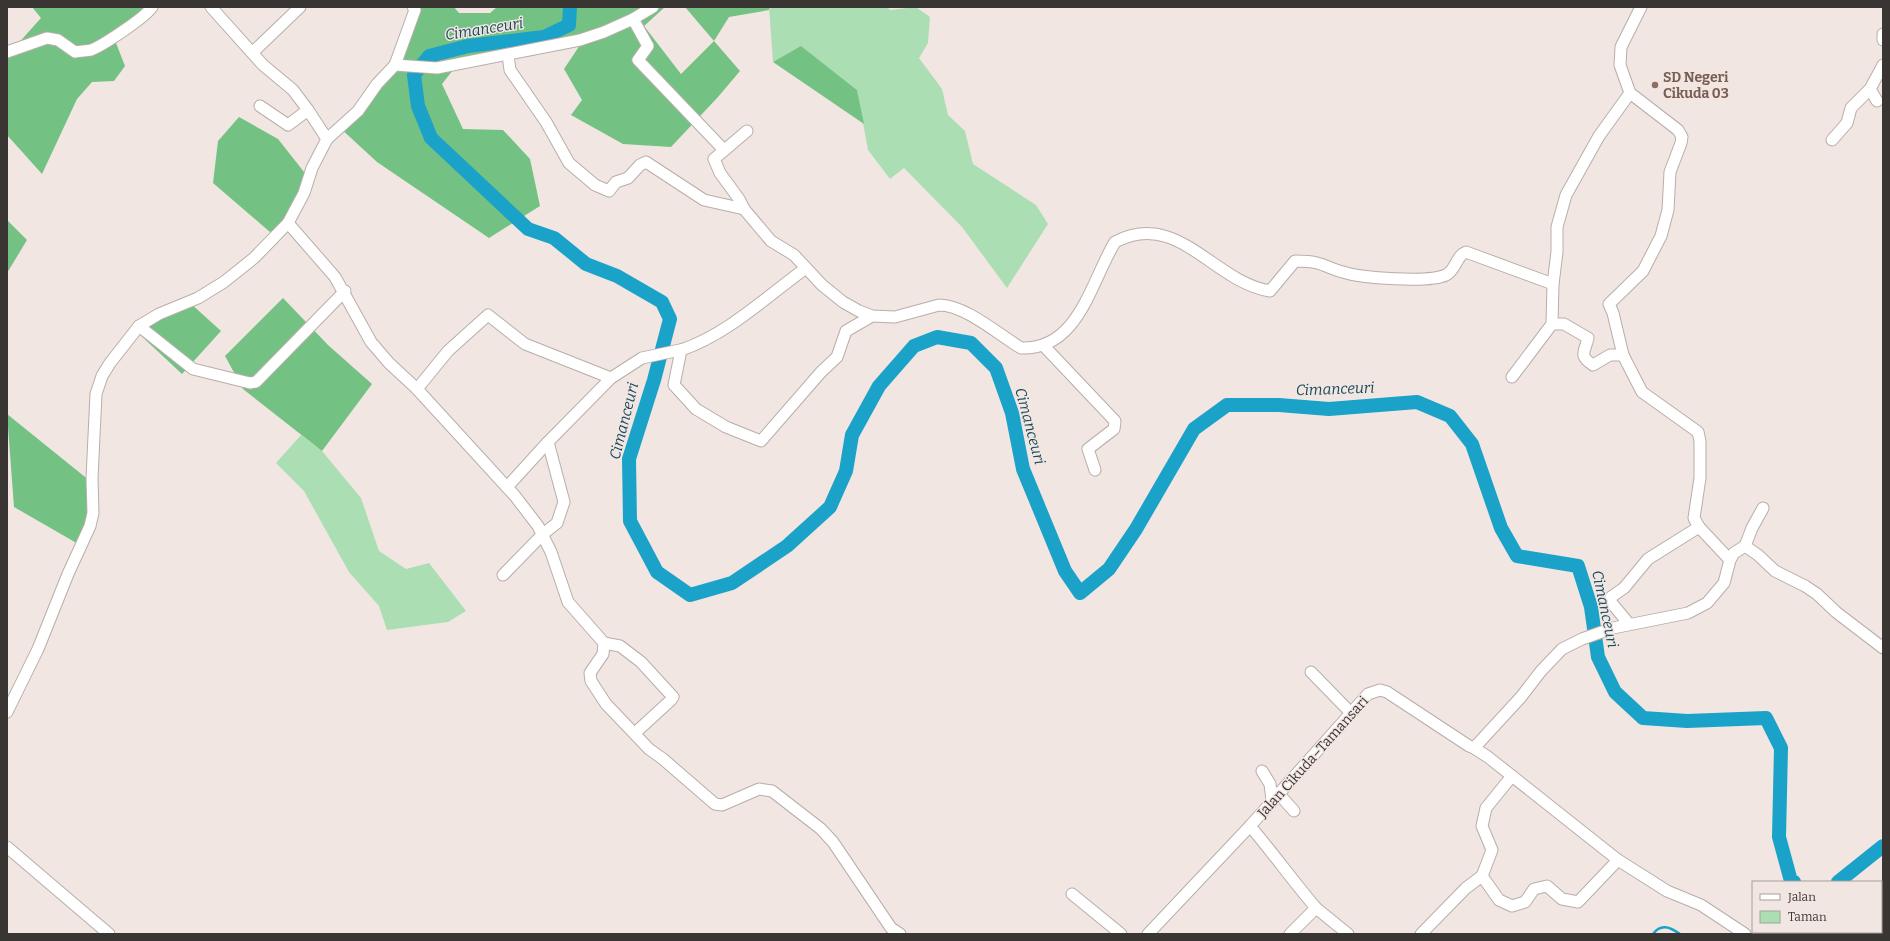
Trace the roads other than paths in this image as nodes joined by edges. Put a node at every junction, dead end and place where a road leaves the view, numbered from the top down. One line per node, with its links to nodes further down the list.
1 (152, 7): 10 (street)
2 (211, 7): 11 (street)
3 (300, 7): 11 (street)
4 (413, 7): 13 (street)
5 (653, 7): 7 (street)
6 (1641, 7): 16 (street)
7 (633, 19): 12 (street); 23 (street)
8 (1883, 34): 9 (street)
9 (1883, 40)
10 (7, 52)
11 (253, 52): 19 (street)
12 (508, 55): 13 (street); 24 (street)
13 (395, 65): 21 (street)
14 (1883, 65): 15 (street)
15 (1870, 89): 17 (street); 22 (street)
16 (1630, 93): 27 (street); 34 (street)
17 (1877, 101)
18 (260, 106): 19 (street)
19 (308, 110): 21 (street)
20 (747, 131): 23 (street)
21 (328, 139): 25 (street)
22 (1832, 140)
23 (724, 150): 24 (street)
24 (744, 209): 26 (street)
25 (288, 223): 28 (street); 31 (street)
26 (806, 268): 29 (street); 29 (street)
27 (1553, 284): 30 (street); 32 (street)
28 (345, 291): 31 (street); 37 (street)
29 (872, 316): 32 (street)
30 (1552, 324): 34 (street); 35 (street)
31 (139, 326): 51 (street)
32 (1043, 345): 39 (street)
33 (680, 350): 36 (street)
34 (1623, 355): 42 (street)
35 (1512, 377)
36 (611, 378): 37 (street); 38 (street)
37 (417, 389): 40 (street)
38 (548, 442): 40 (street); 43 (street)
39 (1096, 470)
40 (507, 488): 43 (street)
41 (1763, 508): 44 (street)
42 (1699, 527): 45 (street); 47 (street)
43 (543, 534): 46 (street); 48 (street)
44 (1745, 546): 45 (street); 49 (street)
45 (1730, 560): 47 (street)
46 (503, 575)
47 (1629, 624): 54 (street)
48 (604, 643): 53 (street); 53 (street)
49 (1883, 648)
50 (1311, 672): 52 (street)
51 (7, 712)
52 (1351, 713): 54 (street, Jalan Cikuda–Tamansari); 57 (street, Jalan Cikuda–Tamansari)
53 (635, 733): 67 (street)
54 (1474, 748): 56 (street, Jalan Cikuda–Tamansari)
55 (1262, 771): 57 (street)
56 (1512, 776): 61 (street, Jalan Cikuda–Tamansari); 62 (street)
57 (1275, 797): 58 (street); 59 (street, Jalan Cikuda–Tamansari)
58 (1294, 811)
59 (1250, 826): 64 (street); 65 (street, Jalan Cikuda–Tamansari)
60 (7, 846): 66 (street)
61 (1618, 860): 62 (street); 72 (street, Jalan Cikuda–Tamansari)
62 (1482, 876): 71 (street)
63 (1072, 894): 68 (street)
64 (1316, 908): 69 (street); 70 (street)
65 (1151, 933)
66 (109, 934)
67 (900, 934)
68 (1121, 934)
69 (1290, 934)
70 (1348, 934)
71 (1421, 934)
72 (1745, 934)

